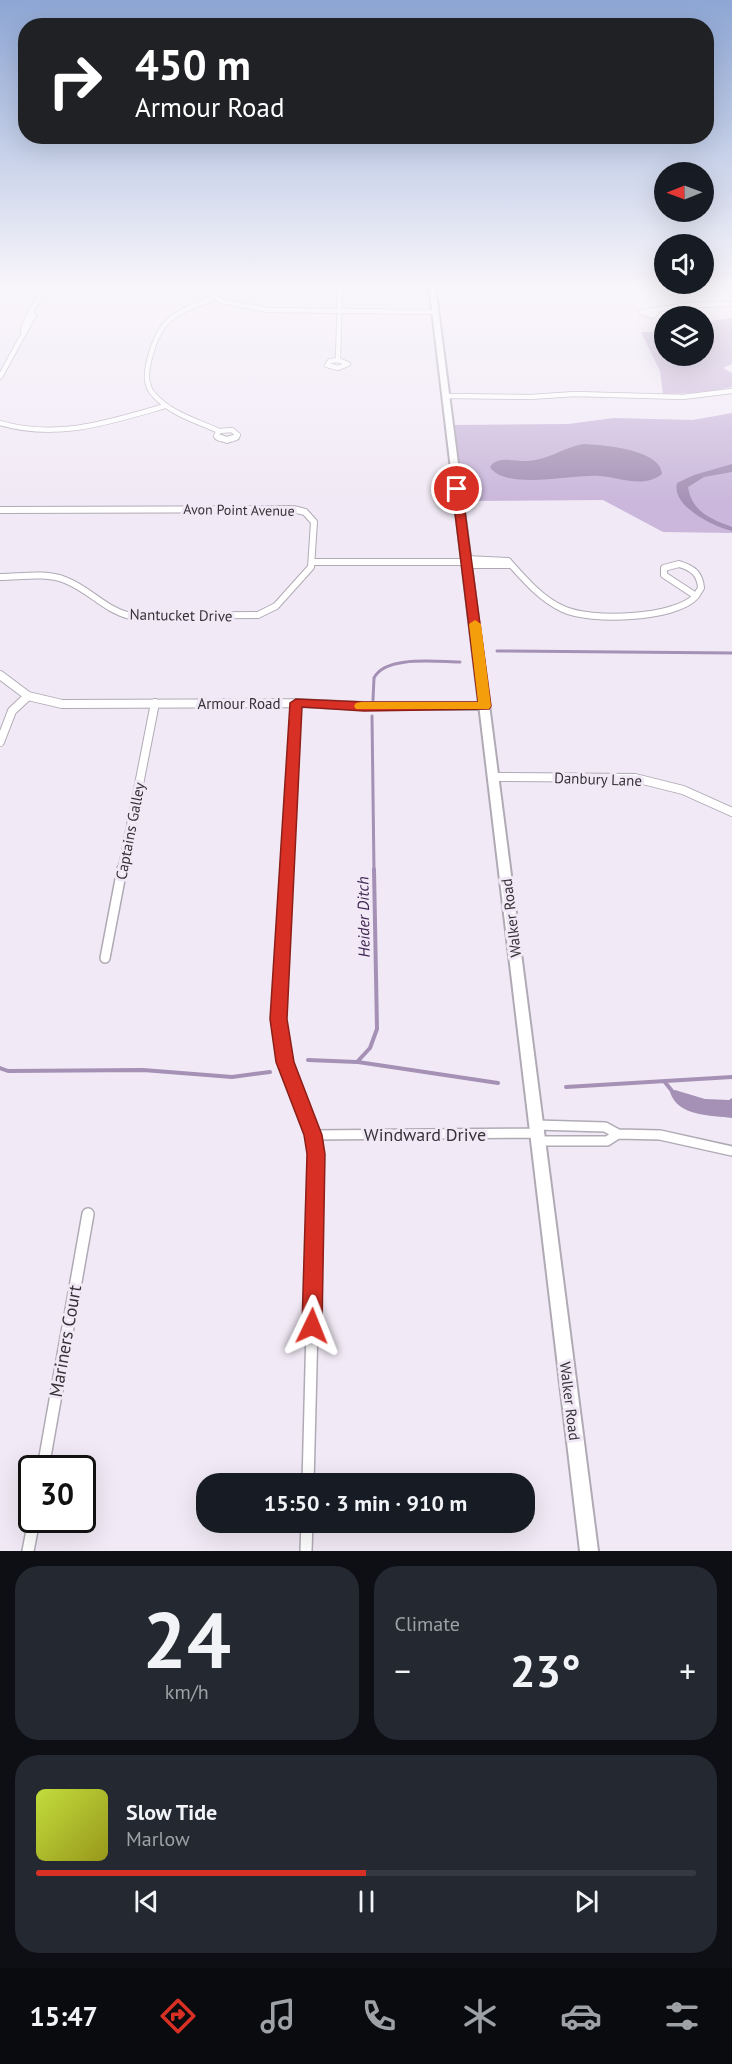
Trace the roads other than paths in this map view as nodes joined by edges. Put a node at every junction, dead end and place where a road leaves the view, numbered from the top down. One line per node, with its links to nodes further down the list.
1 (10, 357): 4 (street)
2 (149, 357): 7 (street)
3 (441, 357): 6 (street, Walker Road)
4 (0, 377)
5 (732, 391): 6 (street)
6 (446, 399): 12 (street, Walker Road)
7 (163, 404): 8 (street); 9 (street)
8 (0, 424)
9 (219, 431)
10 (0, 510): 11 (street, Avon Point Avenue)
11 (312, 562): 12 (street); 13 (street, Nantucket Drive)
12 (467, 562): 14 (street); 19 (street, Walker Road)
13 (0, 577)
14 (697, 596): 14 (street)
15 (0, 675): 16 (street, Armour Road)
16 (28, 696): 18 (street, Armour Road); 20 (street)
17 (296, 703): 18 (street, Armour Road); 19 (street, Armour Road); 26 (street)
18 (155, 704): 23 (street, Captains Galley)
19 (485, 706): 21 (street, Walker Road)
20 (0, 742)
21 (493, 777): 22 (street, Danbury Lane); 24 (street, Walker Road)
22 (731, 810)
23 (105, 958)
24 (537, 1133): 25 (street); 25 (street); 26 (street, Windward Drive); 35 (street, Walker Road)
25 (618, 1134): 27 (street)
26 (313, 1135): 30 (street)
27 (732, 1151)
28 (88, 1214): 29 (street, Mariners Court)
29 (45, 1455)
30 (308, 1473)
31 (31, 1533): 33 (street)
32 (307, 1533): 34 (street)
33 (28, 1551)
34 (306, 1551)
35 (589, 1551)

